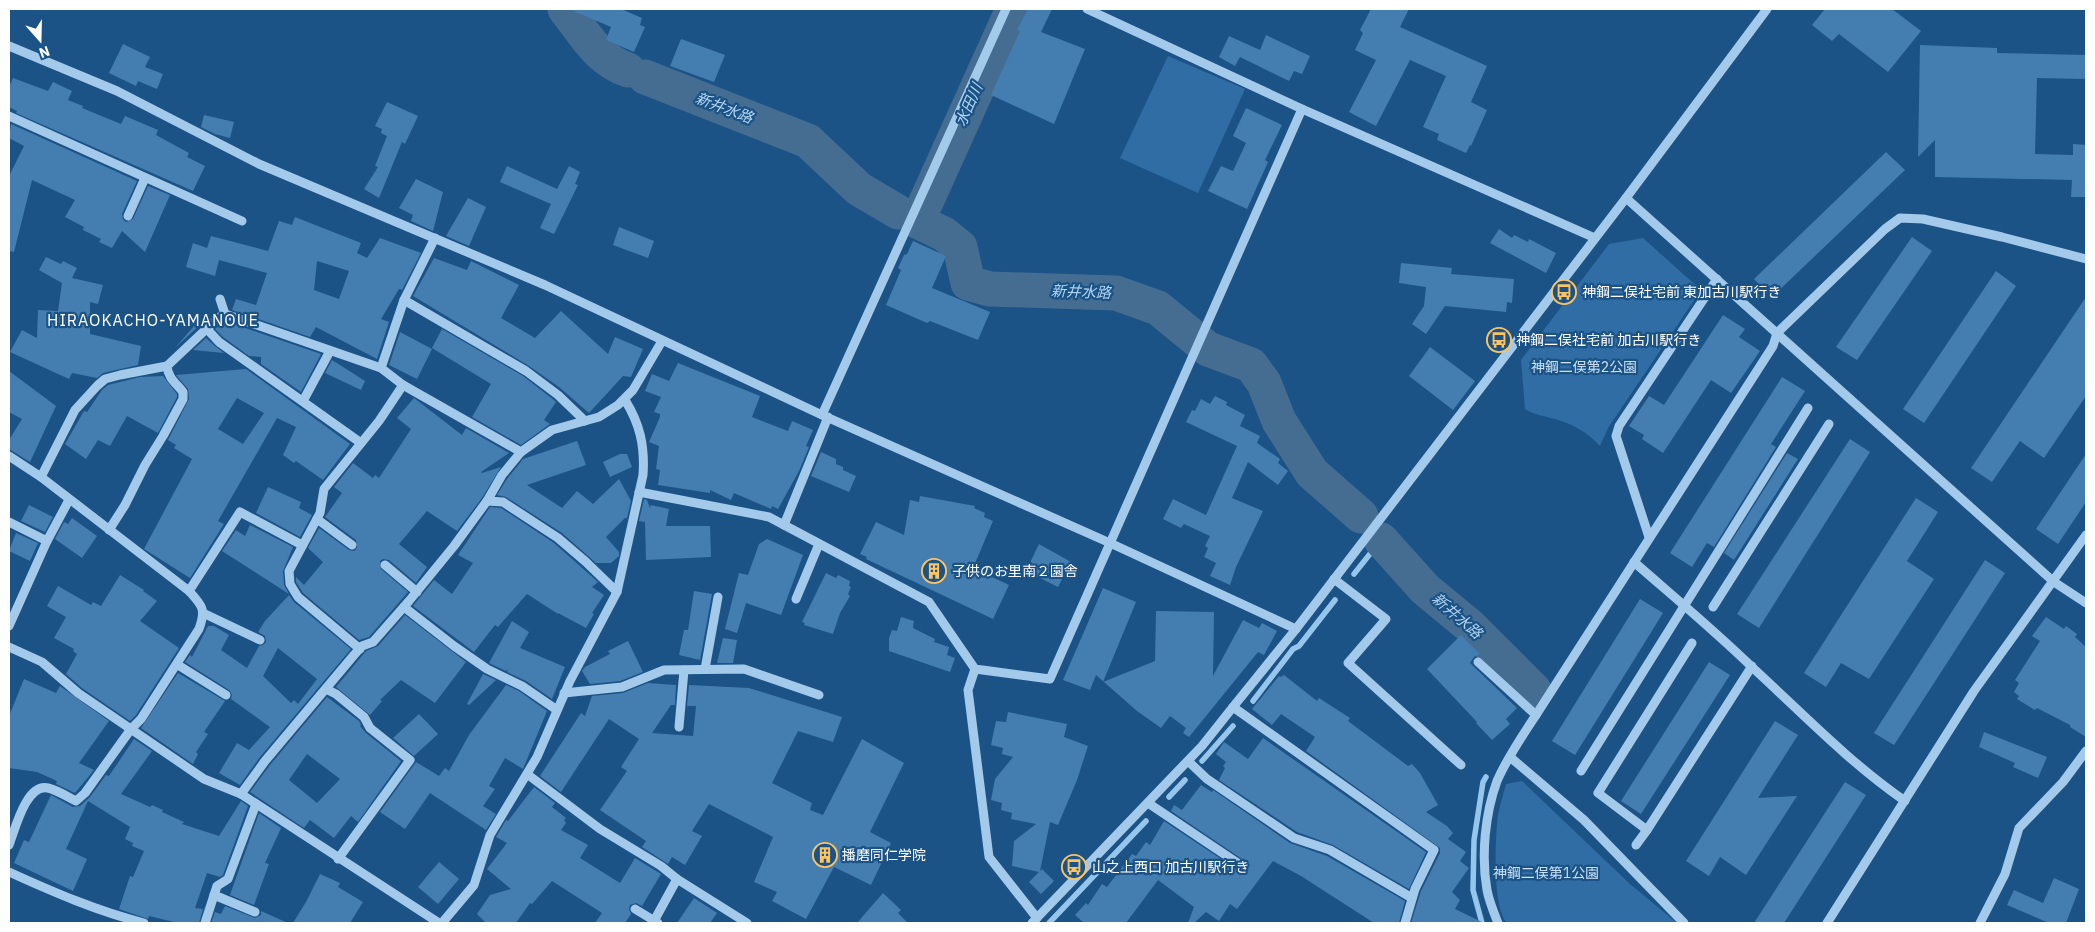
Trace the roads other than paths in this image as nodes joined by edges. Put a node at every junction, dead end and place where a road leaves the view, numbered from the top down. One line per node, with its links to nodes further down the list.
1 (1006, 9): 28 (street)
2 (1087, 9): 5 (street)
3 (1767, 9): 8 (street)
4 (9, 46): 11 (street)
5 (1302, 109): 12 (street); 45 (street)
6 (9, 116): 7 (street)
7 (145, 178): 9 (street); 10 (street)
8 (1626, 198): 12 (street); 14 (street)
9 (128, 216)
10 (242, 222)
11 (435, 238): 16 (street); 20 (street)
12 (1595, 238): 51 (street)
13 (2086, 259): 19 (street)
14 (1717, 279): 19 (street); 43 (street)
15 (220, 299): 17 (street)
16 (404, 300): 23 (street); 29 (street)
17 (225, 314): 18 (street); 21 (street)
18 (206, 328): 22 (street); 26 (street)
19 (1777, 333): 43 (street); 52 (street)
20 (662, 340): 25 (street); 28 (street)
21 (330, 351): 23 (street); 26 (street)
22 (167, 366): 34 (street); 41 (street)
23 (381, 368): 24 (street)
24 (403, 385): 31 (street); 32 (street)
25 (625, 400): 29 (street); 35 (street)
26 (303, 401): 31 (street)
27 (1808, 408): 59 (street)
28 (825, 416): 40 (street); 45 (street)
29 (585, 421): 32 (street)
30 (1829, 424): 61 (street)
31 (361, 443): 38 (street)
32 (520, 452): 37 (street)
33 (9, 456): 34 (street)
34 (41, 477): 36 (street)
35 (639, 492): 40 (street); 55 (street)
36 (69, 500): 41 (street); 44 (street)
37 (488, 501): 54 (street); 55 (street)
38 (317, 520): 47 (street); 48 (street)
39 (9, 522): 44 (street)
40 (784, 525): 46 (street)
41 (109, 530): 53 (street)
42 (2086, 535): 52 (street)
43 (1649, 537): 49 (street)
44 (47, 541): 63 (street)
45 (1110, 543): 64 (street); 73 (street)
46 (819, 544): 57 (street); 73 (street)
47 (302, 545): 53 (street); 68 (street)
48 (352, 545)
49 (1634, 562): 59 (street); 81 (street)
50 (385, 565): 54 (street)
51 (1334, 579): 64 (street); 87 (street)
52 (2054, 582): 58 (street); 91 (street)
53 (189, 591): 62 (street)
54 (417, 592): 60 (street)
55 (617, 592): 76 (street)
56 (718, 597): 72 (street)
57 (796, 599)
58 (2086, 602)
59 (1683, 605): 71 (street); 88 (street)
60 (404, 607): 68 (street); 80 (street)
61 (1713, 607)
62 (204, 613): 65 (street); 70 (street)
63 (9, 626)
64 (1296, 629): 79 (street)
65 (260, 640)
66 (1692, 644): 94 (street)
67 (9, 647): 83 (street)
68 (360, 649): 75 (street)
69 (1478, 662): 81 (street)
70 (178, 664): 78 (street); 83 (street)
71 (1752, 666): 91 (street); 94 (street)
72 (705, 669): 74 (street); 77 (street)
73 (975, 669): 105 (street)
74 (684, 670): 76 (street); 82 (street)
75 (326, 689): 90 (street); 97 (street)
76 (564, 693): 80 (street)
77 (819, 695)
78 (226, 696)
79 (1233, 707): 86 (street); 102 (street)
80 (557, 710): 89 (street)
81 (1536, 715): 85 (street)
82 (679, 727)
83 (131, 729): 90 (street); 95 (street)
84 (2086, 751): 115 (street)
85 (1510, 757): 112 (street); 113 (street)
86 (1188, 761): 92 (street); 102 (street)
87 (1461, 765)
88 (1581, 771)
89 (526, 774): 100 (street); 109 (street)
90 (241, 794): 93 (street)
91 (1905, 801): 114 (street)
92 (1148, 803): 98 (street); 105 (street)
93 (256, 804): 97 (street); 101 (street)
94 (1647, 830): 96 (street)
95 (9, 845)
96 (1636, 845)
97 (338, 859): 109 (street)
98 (1239, 864)
99 (9, 872): 107 (street)
100 (677, 879): 106 (street); 110 (street)
101 (214, 895): 104 (street); 108 (street)
102 (1412, 898): 111 (street)
103 (635, 909): 106 (street)
104 (255, 912)
105 (1034, 921)
106 (656, 922)
107 (144, 923)
108 (205, 923)
109 (441, 923)
110 (747, 923)
111 (1405, 923)
112 (1498, 923)
113 (1684, 923)
114 (1827, 923)
115 (1980, 923)

